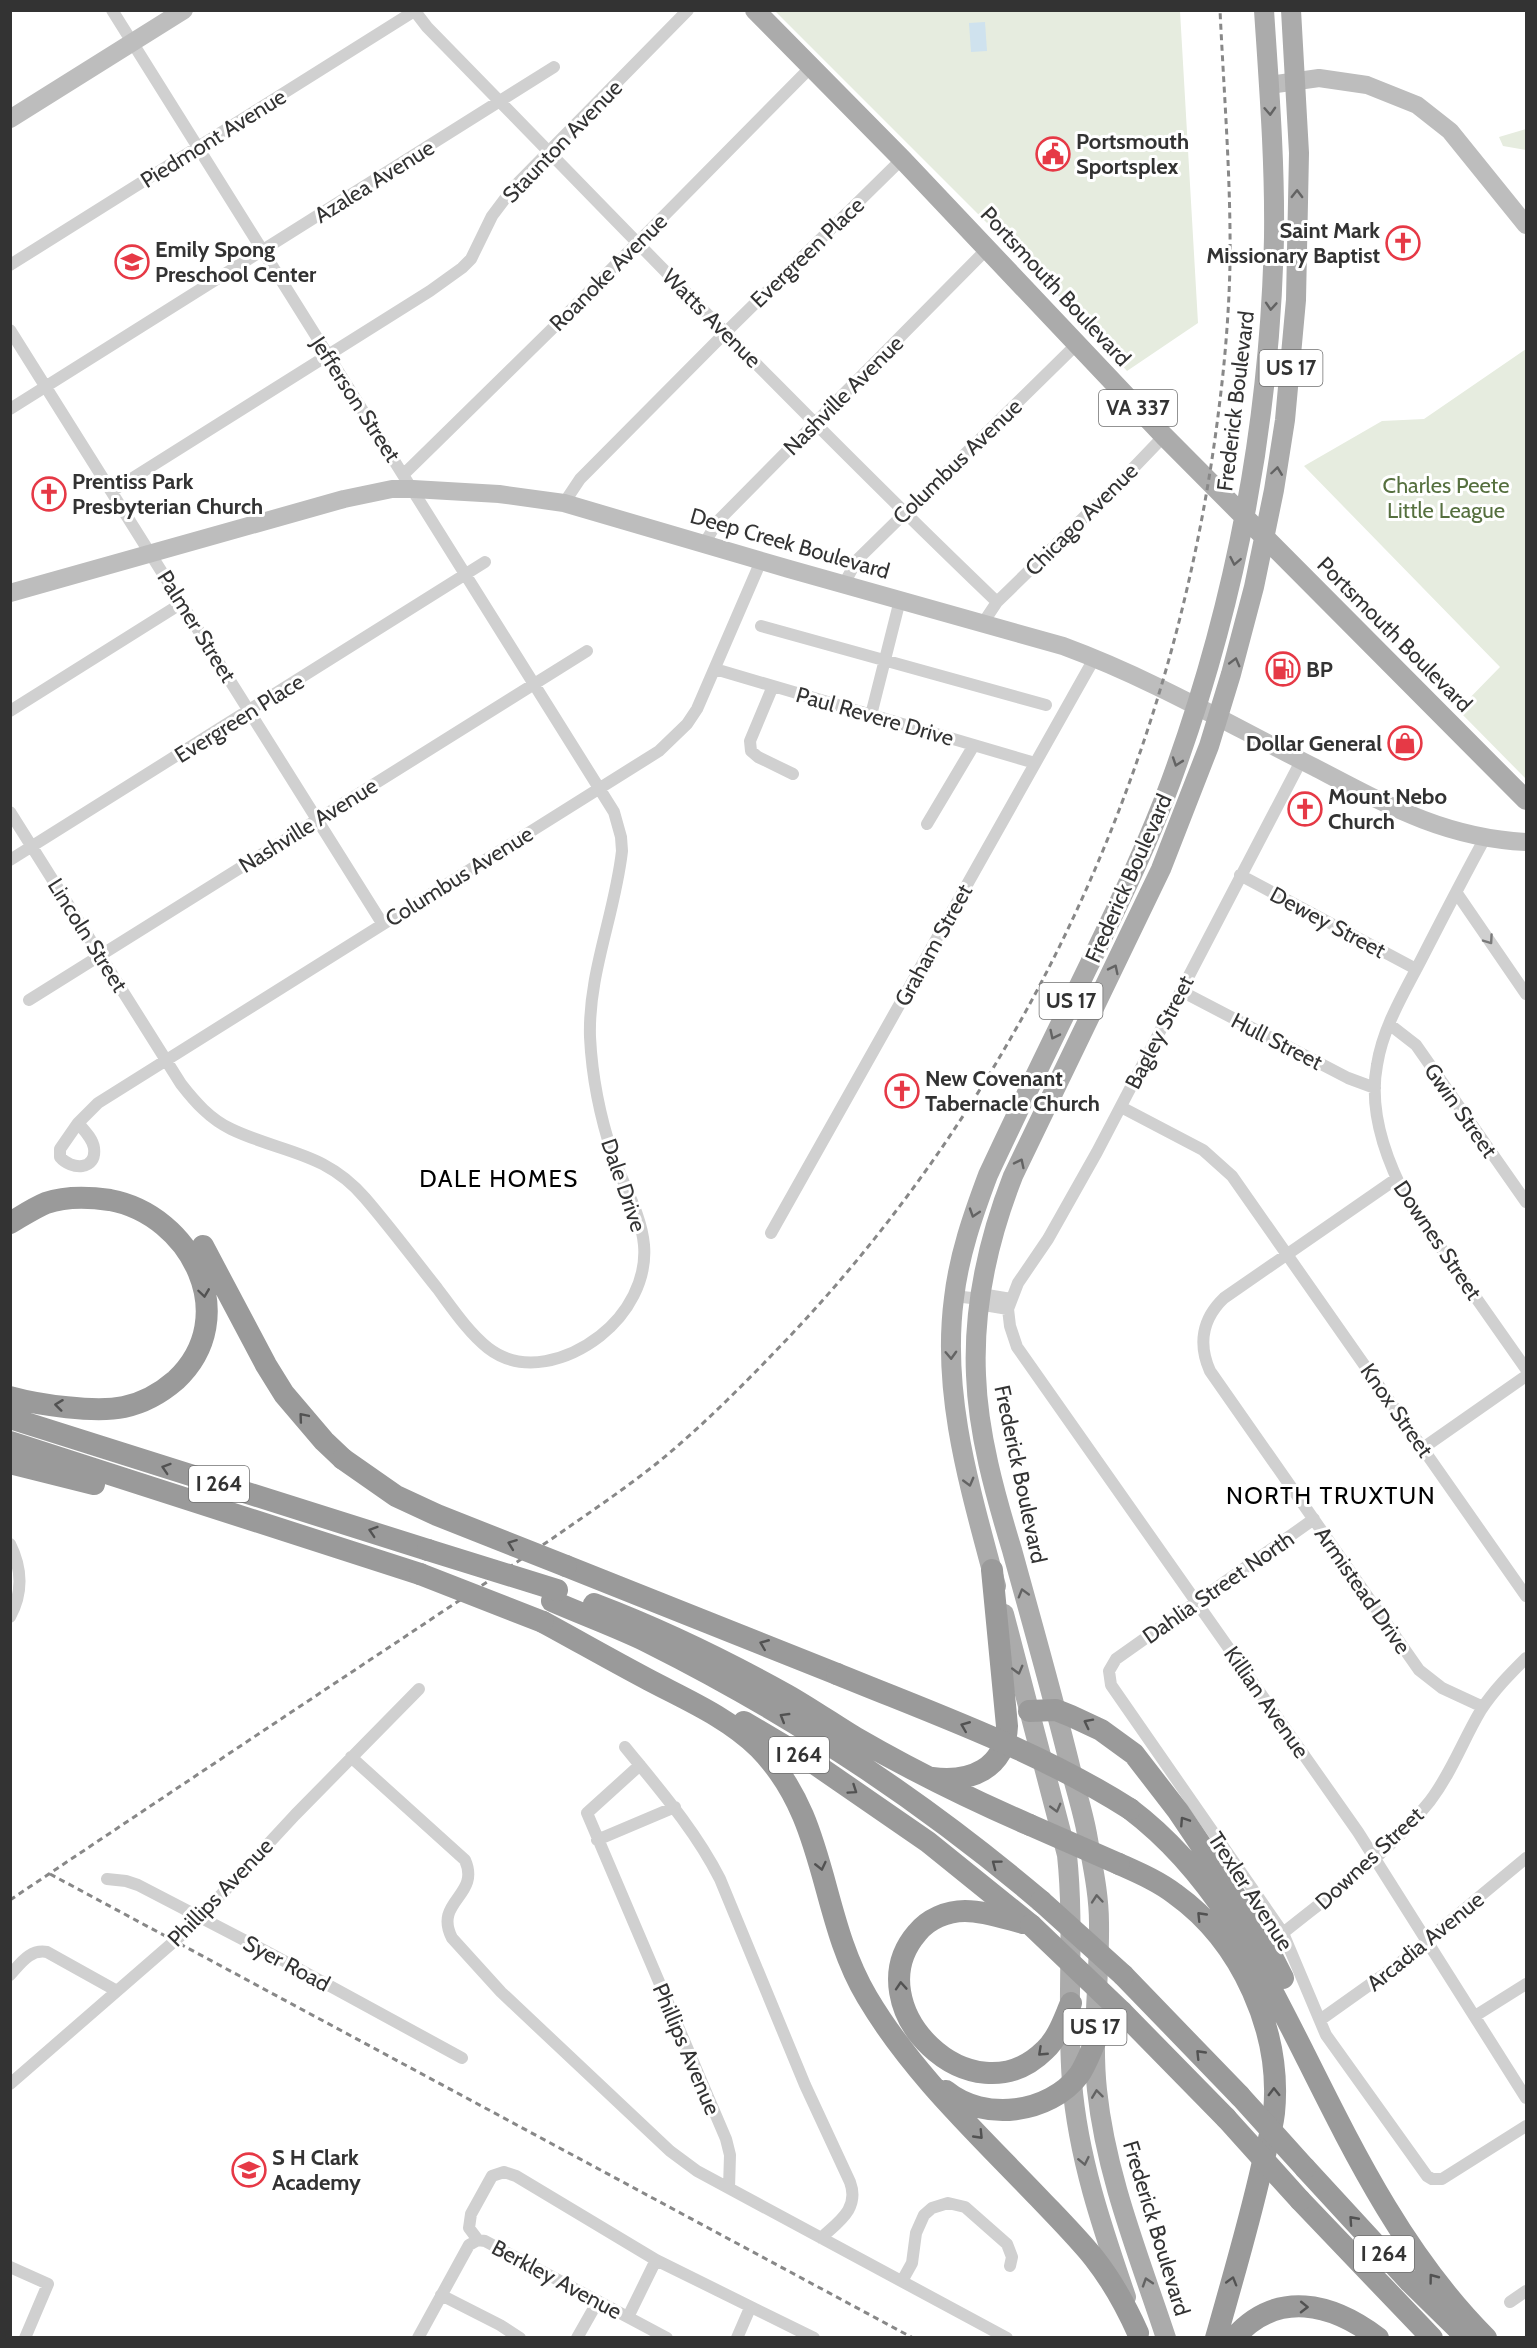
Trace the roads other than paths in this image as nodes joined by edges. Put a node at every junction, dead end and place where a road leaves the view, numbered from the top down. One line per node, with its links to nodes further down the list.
1 (112, 10): 8 (street, Jefferson Street)
2 (184, 10): 8 (street)
3 (688, 10): 16 (street, Staunton Avenue)
4 (754, 10): 10 (main road, Portsmouth Boulevard / VA 337)
5 (1264, 10): 12 (main road, Frederick Boulevard / US 17)
6 (1291, 10): 11 (main road, Frederick Boulevard / US 17)
7 (415, 11): 13 (street, Watts Avenue); 15 (street, Piedmont Avenue)
8 (132, 43): 14 (street); 15 (street, Jefferson Street)
9 (554, 67): 13 (street, Azalea Avenue)
10 (810, 68): 17 (main road, Portsmouth Boulevard / VA 337); 19 (street, Roanoke Avenue)
11 (1294, 82): 12 (street); 18 (street); 36 (main road, Frederick Boulevard / US 17, one-way to 11)
12 (1269, 85): 35 (main road, Frederick Boulevard / US 17, one-way to 35)
13 (500, 102): 16 (street, Watts Avenue); 21 (street, Azalea Avenue)
14 (10, 119)
15 (198, 148): 21 (street, Jefferson Street); 22 (street, Piedmont Avenue)
16 (549, 151): 19 (street, Watts Avenue); 26 (street, Staunton Avenue)
17 (902, 159): 20 (main road, Portsmouth Boulevard / VA 337); 24 (street, Evergreen Place)
18 (1527, 225)
19 (638, 242): 24 (street, Watts Avenue); 31 (street, Roanoke Avenue)
20 (987, 248): 25 (main road, Portsmouth Boulevard / VA 337); 29 (street, Nashville Avenue)
21 (263, 252): 26 (street, Jefferson Street); 27 (street, Azalea Avenue)
22 (10, 265)
23 (10, 330): 27 (street, Palmer Street)
24 (726, 332): 29 (street, Watts Avenue); 33 (street, Evergreen Place)
25 (1078, 343): 30 (main road, Portsmouth Boulevard / VA 337); 34 (street, Columbus Avenue)
26 (328, 355): 31 (street, Jefferson Street); 32 (street, Staunton Avenue)
27 (46, 387): 28 (street, Azalea Avenue); 32 (street, Palmer Street)
28 (10, 409)
29 (816, 423): 34 (street, Watts Avenue); 37 (street, Nashville Avenue)
30 (1164, 436): 35 (main road, Portsmouth Boulevard / VA 337); 45 (street, Chicago Avenue)
31 (409, 482): 33 (street, Deep Creek Boulevard); 38 (street, Deep Creek Boulevard); 41 (street, Jefferson Street)
32 (112, 491): 38 (street, Palmer Street)
33 (564, 503): 37 (street, Deep Creek Boulevard)
34 (904, 513): 42 (street, Columbus Avenue); 45 (street, Watts Avenue)
35 (1244, 517): 36 (main road, Portsmouth Boulevard / VA 337); 56 (main road, Frederick Boulevard / US 17, one-way to 56)
36 (1265, 538): 60 (main road, Frederick Boulevard / US 17, one-way to 36); 66 (main road, Portsmouth Boulevard / VA 337)
37 (704, 544): 39 (street, Deep Creek Boulevard)
38 (151, 553): 43 (street, Deep Creek Boulevard); 46 (street, Palmer Street)
39 (761, 561): 42 (street, Deep Creek Boulevard); 52 (street, Columbus Avenue)
40 (485, 562): 41 (street, Evergreen Place)
41 (466, 574): 53 (street, Jefferson Street); 58 (street, Evergreen Place)
42 (844, 584): 44 (street, Deep Creek Boulevard)
43 (10, 593)
44 (900, 600): 47 (street, Deep Creek Boulevard); 51 (street)
45 (997, 602): 47 (street)
46 (182, 603): 57 (street); 58 (street, Palmer Street)
47 (983, 623): 50 (street, Deep Creek Boulevard)
48 (761, 626): 51 (street)
49 (587, 651): 53 (street, Nashville Avenue)
50 (1095, 657): 56 (street, Deep Creek Boulevard); 63 (street, Graham Street)
51 (885, 660): 55 (street); 59 (street)
52 (715, 669): 54 (street, Paul Revere Drive); 65 (street, Columbus Avenue)
53 (535, 684): 65 (street, Jefferson Street); 68 (street, Nashville Avenue)
54 (773, 686): 59 (street, Paul Revere Drive); 64 (street)
55 (1046, 705)
56 (1196, 706): 60 (street, Deep Creek Boulevard); 94 (main road, Frederick Boulevard / US 17, one-way to 94)
57 (10, 711)
58 (250, 711): 68 (street, Palmer Street); 72 (street, Evergreen Place)
59 (871, 715): 61 (street, Paul Revere Drive)
60 (1218, 718): 62 (street, Deep Creek Boulevard); 95 (main road, Frederick Boulevard / US 17, one-way to 60)
61 (974, 745): 63 (street, Paul Revere Drive); 69 (street)
62 (1300, 760): 70 (street, Deep Creek Boulevard); 74 (street, Bagley Street)
63 (1035, 763): 92 (street, Graham Street)
64 (794, 774)
65 (599, 788): 76 (street, Columbus Avenue); 83 (street, Dale Drive)
66 (1527, 800)
67 (10, 812): 72 (street, Lincoln Street)
68 (317, 819): 76 (street, Palmer Street); 77 (street, Nashville Avenue)
69 (927, 824)
70 (1485, 838): 71 (street, Deep Creek Boulevard); 75 (street, Downes Street)
71 (1527, 842)
72 (33, 847): 73 (street, Evergreen Place); 77 (street, Lincoln Street)
73 (10, 860)
74 (1240, 875): 78 (street, Dewey Street); 79 (street, Bagley Street)
75 (1456, 892): 78 (street, Downes Street); 80 (street, one-way to 80)
76 (382, 923): 83 (street, Columbus Avenue)
77 (100, 955): 81 (street, Nashville Avenue); 83 (street, Lincoln Street)
78 (1416, 969): 82 (street, Downes Street)
79 (1180, 991): 84 (street, Hull Street); 85 (street, Bagley Street)
80 (1527, 994)
81 (29, 1000)
82 (1389, 1024): 84 (street, Downes Street); 89 (street, Gwin Street)
83 (166, 1059): 86 (street, Columbus Avenue)
84 (1375, 1088): 87 (street, Downes Street)
85 (1121, 1107): 93 (street); 96 (street, Bagley Street)
86 (78, 1123)
87 (1396, 1179): 93 (street, Armistead Drive); 97 (street, Downes Street)
88 (44, 1198): 90 (highway); 91 (highway); 99 (highway, one-way to 99); 143 (highway, one-way to 88, bridge)
89 (1527, 1202)
90 (10, 1212)
91 (10, 1223)
92 (771, 1233)
93 (1287, 1255): 102 (street, Knox Street); 104 (street, Armistead Drive)
94 (954, 1296): 95 (street); 106 (main road, Frederick Boulevard / US 17, one-way to 106)
95 (980, 1299): 96 (street); 116 (main road, Frederick Boulevard / US 17, one-way to 95)
96 (1010, 1304): 109 (street, Killian Avenue)
97 (1527, 1369)
98 (1527, 1376): 102 (street)
99 (10, 1397)
100 (10, 1418): 110 (highway, I 264, one-way to 100, bridge)
101 (10, 1442): 107 (highway, I 264)
102 (1424, 1448): 108 (street, Knox Street)
103 (10, 1463): 107 (highway)
104 (1314, 1519): 109 (street, Dahlia Street North); 115 (street, Armistead Drive)
105 (10, 1544): 111 (street)
106 (992, 1570): 117 (main road, Frederick Boulevard / US 17, one-way to 117); 121 (highway)
107 (420, 1574): 110 (highway, I 264, bridge)
108 (1527, 1596)
109 (1197, 1602): 112 (street, Dahlia Street North); 124 (street, Killian Avenue)
110 (551, 1604): 121 (highway); 128 (highway, I 264, one-way to 128); 139 (highway, one-way to 139); 173 (highway, I 264, one-way to 110, bridge)
111 (10, 1617)
112 (1121, 1656): 129 (street, Trexler Avenue)
113 (1527, 1658): 115 (street, Downes Street)
114 (419, 1689): 119 (street, Phillips Avenue)
115 (1483, 1707): 124 (street, Downes Street)
116 (1056, 1710): 117 (highway); 137 (main road, Frederick Boulevard / US 17, one-way to 116); 143 (highway, one-way to 116)
117 (1029, 1711): 134 (main road, Frederick Boulevard / US 17, one-way to 134)
118 (625, 1747): 120 (street)
119 (351, 1757): 127 (street, Phillips Avenue); 145 (street)
120 (640, 1764): 122 (street); 123 (street, Phillips Avenue)
121 (927, 1777): 169 (highway, one-way to 121, bridge)
122 (675, 1807): 123 (street); 146 (street)
123 (597, 1840): 145 (street, Phillips Avenue)
124 (1375, 1858): 129 (street, Downes Street); 130 (street, Killian Avenue)
125 (1527, 1858): 130 (street, Arcadia Avenue)
126 (107, 1879): 127 (street, Syer Road)
127 (200, 1917): 133 (street, Phillips Avenue); 138 (street, Syer Road)
128 (1031, 1925): 134 (highway, one-way to 128); 172 (highway, I 264, bridge)
129 (1283, 1933): 136 (street, Trexler Avenue)
130 (1427, 1941): 135 (street, Killian Avenue); 136 (street, Arcadia Avenue)
131 (10, 1975): 133 (street)
132 (1527, 1984): 135 (street)
133 (117, 1991): 141 (street, Phillips Avenue)
134 (1071, 2003): 140 (main road, Frederick Boulevard / US 17)
135 (1475, 2016): 142 (street, Killian Avenue)
136 (1320, 2020): 144 (street, Trexler Avenue)
137 (1095, 2042): 140 (highway); 168 (main road, Frederick Boulevard / US 17, one-way to 137)
138 (462, 2058)
139 (911, 2061): 140 (highway); 159 (highway, one-way to 159)
140 (1072, 2083): 159 (main road, Frederick Boulevard / US 17, one-way to 159)
141 (10, 2084)
142 (1527, 2098)
143 (1335, 2114): 174 (highway, one-way to 143)
144 (1527, 2126)
145 (729, 2188): 146 (street)
146 (821, 2238): 151 (street)
147 (478, 2240): 148 (street); 153 (street); 154 (street, Berkley Avenue)
148 (656, 2260): 156 (street); 157 (street)
149 (1010, 2266): 151 (street)
150 (10, 2267): 160 (street)
151 (902, 2281): 167 (street)
152 (1527, 2291): 155 (street)
153 (441, 2295): 161 (street); 162 (street)
154 (598, 2301): 157 (street, Berkley Avenue); 163 (street)
155 (1510, 2302)
156 (750, 2308): 165 (street); 166 (street)
157 (628, 2317): 158 (street, Berkley Avenue)
158 (650, 2334): 164 (street, Berkley Avenue)
159 (1139, 2335)
160 (25, 2337)
161 (418, 2337)
162 (520, 2337)
163 (577, 2337)
164 (667, 2337)
165 (737, 2337)
166 (814, 2337)
167 (1007, 2337)
168 (1166, 2337)
169 (1216, 2337)
170 (1234, 2337): 171 (highway, one-way to 171)
171 (1378, 2337)
172 (1432, 2337)
173 (1466, 2337)
174 (1486, 2337)

